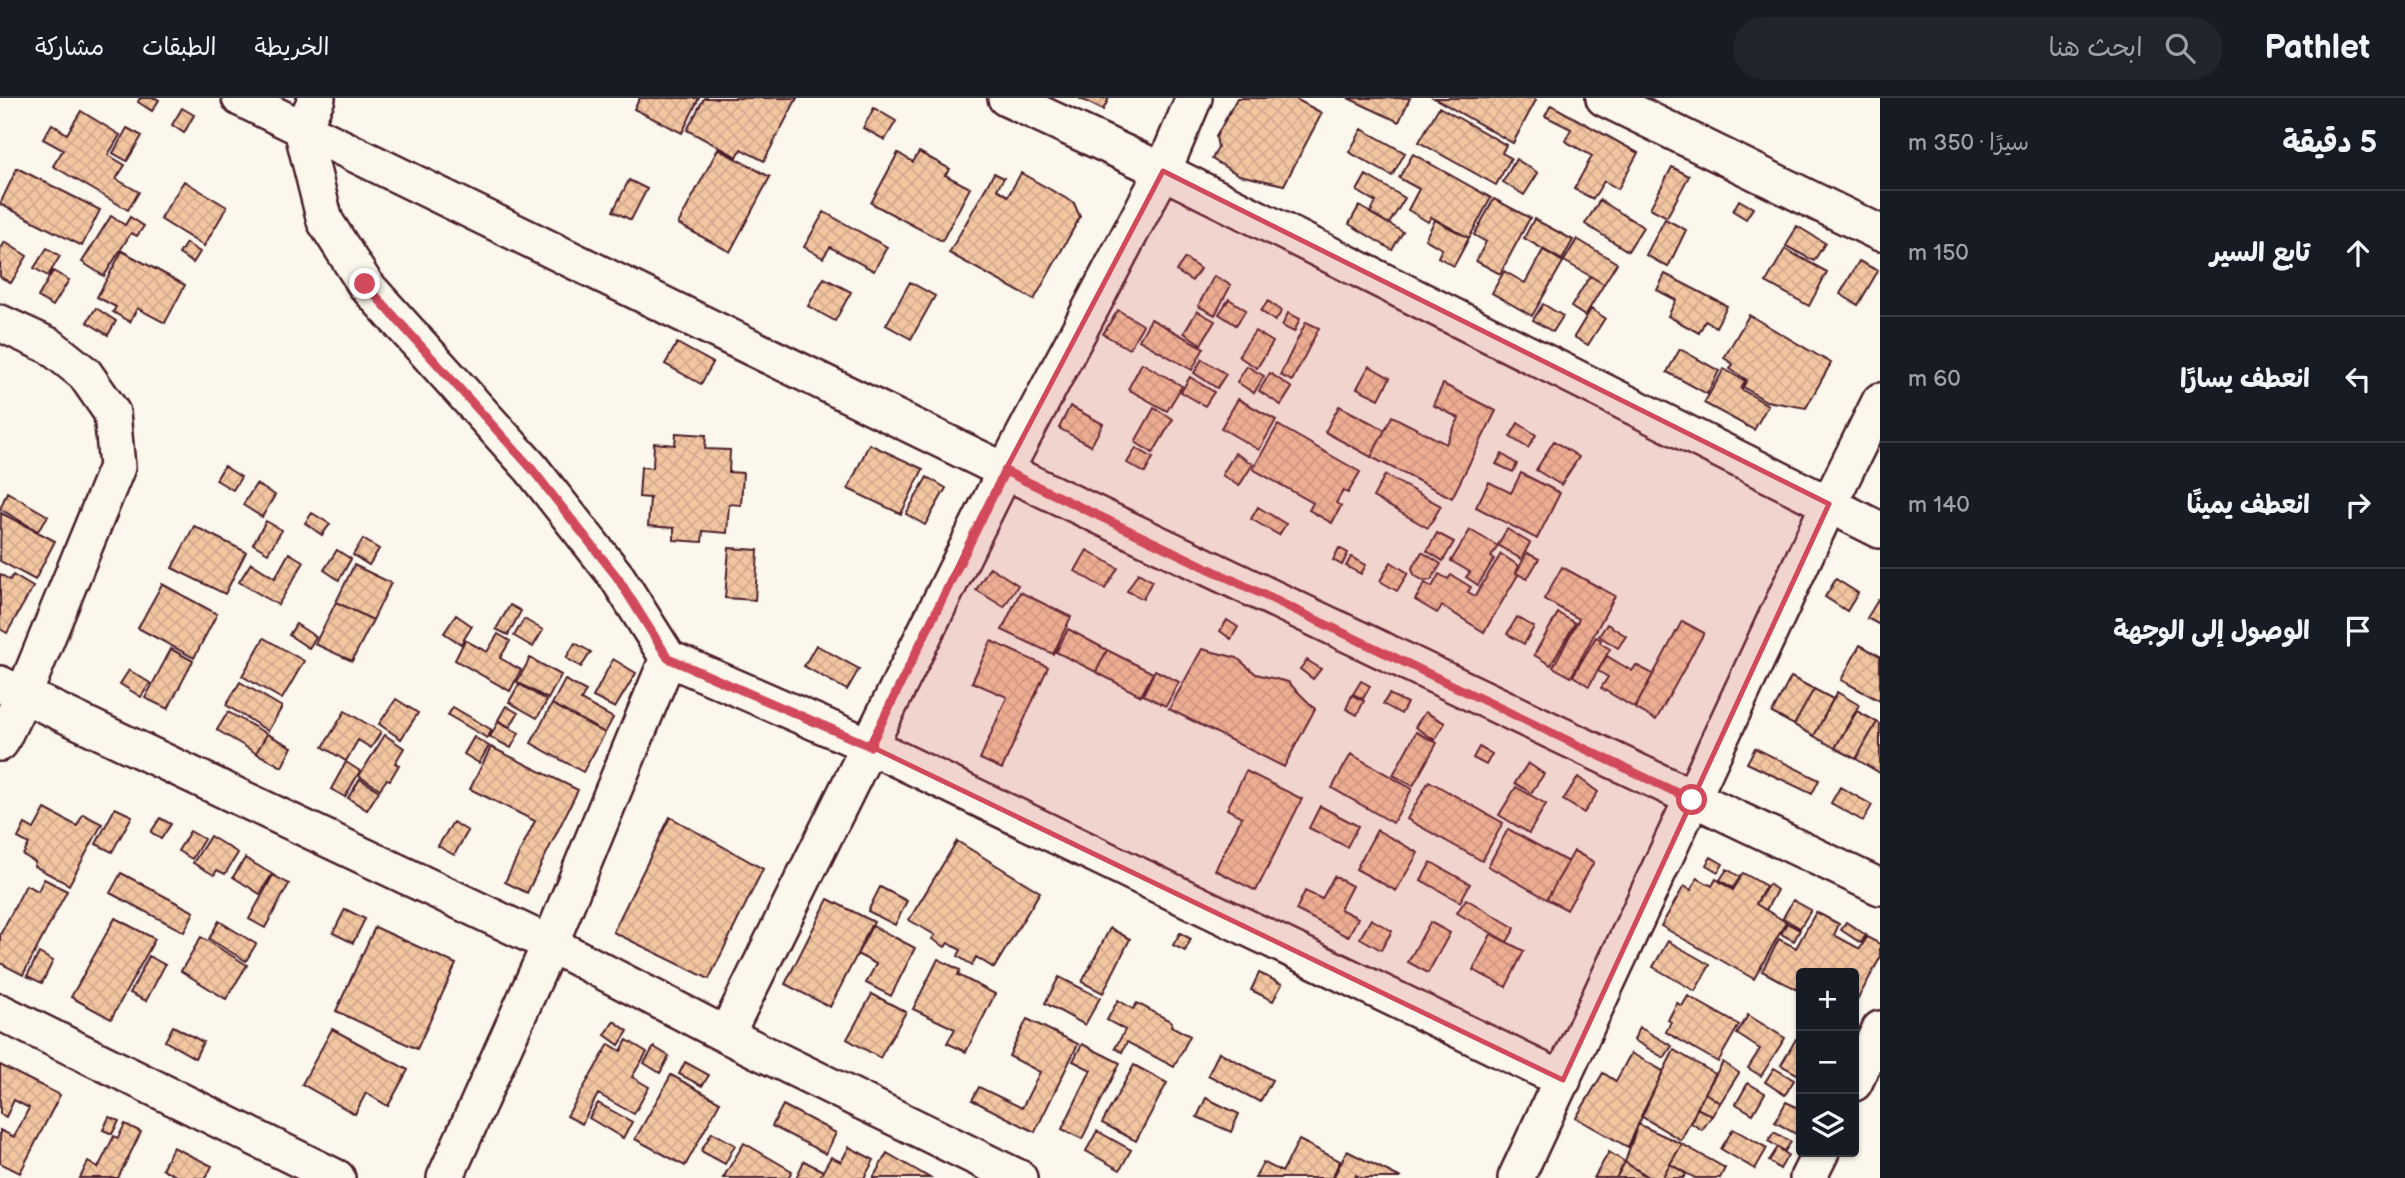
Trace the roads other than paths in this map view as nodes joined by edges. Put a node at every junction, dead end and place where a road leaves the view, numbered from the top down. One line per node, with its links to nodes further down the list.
1 (240, 98): 5 (street)
2 (1006, 98): 6 (street)
3 (1194, 98): 6 (street)
4 (1604, 98): 7 (street)
5 (310, 113): 10 (street); 13 (street)
6 (1163, 171): 10 (street); 11 (street)
7 (1880, 233)
8 (0, 323): 14 (street)
9 (1880, 401): 11 (street)
10 (1005, 471): 16 (street); 17 (street)
11 (1829, 504): 12 (street); 17 (street)
12 (1880, 530)
13 (668, 658): 16 (street); 19 (street)
14 (12, 690): 15 (street); 19 (street)
15 (0, 743)
16 (870, 746): 22 (street); 24 (street)
17 (1692, 800): 18 (street); 24 (street)
18 (1880, 887)
19 (550, 944): 22 (street); 27 (street)
20 (0, 1012): 26 (street)
21 (1880, 1029): 23 (street)
22 (726, 1035): 28 (street)
23 (1859, 1073)
24 (1563, 1080): 29 (street)
25 (1818, 1157): 30 (street)
26 (337, 1178)
27 (444, 1178)
28 (1019, 1178)
29 (1516, 1178)
30 (1808, 1178)

